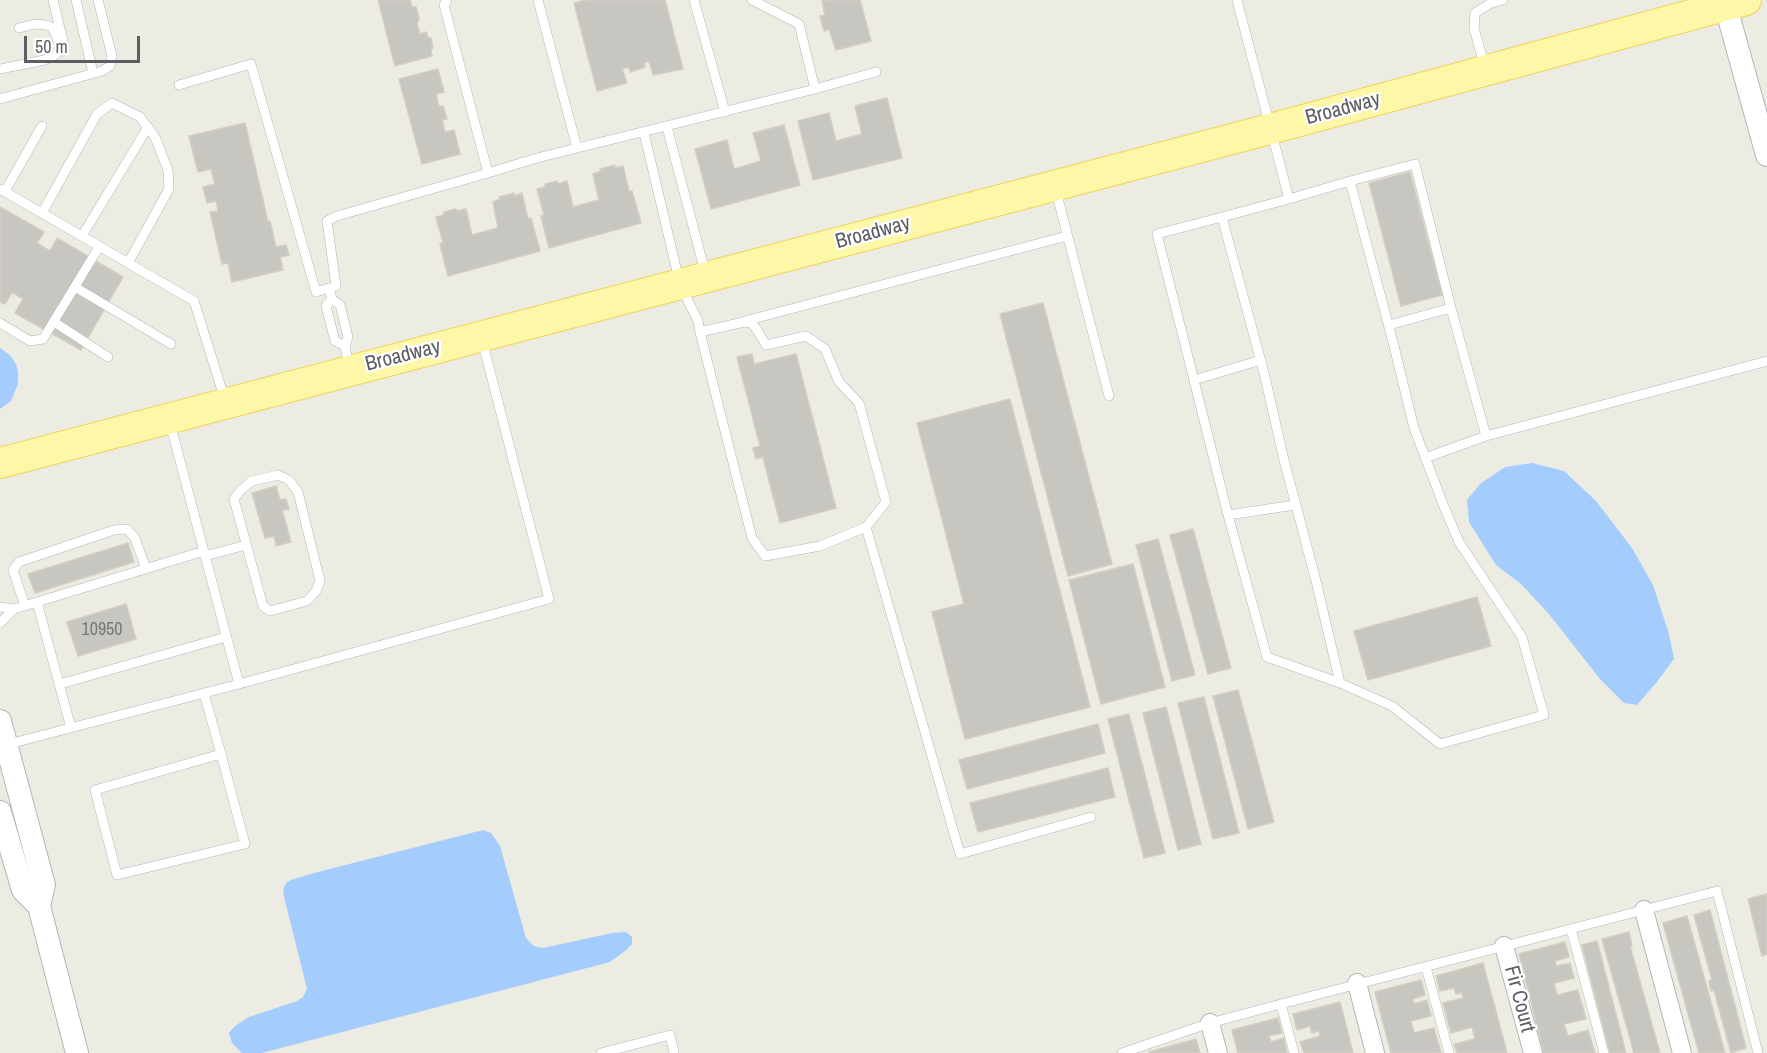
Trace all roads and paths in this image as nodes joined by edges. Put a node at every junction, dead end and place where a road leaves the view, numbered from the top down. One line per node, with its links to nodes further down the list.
1 (53, 0): 12 (lane)
2 (76, 0): 16 (lane)
3 (98, 0): 16 (lane)
4 (447, 0): 28 (lane)
5 (538, 0): 26 (lane)
6 (694, 0): 20 (lane)
7 (752, 0): 18 (lane)
8 (1237, 0): 24 (lane)
9 (1503, 0): 14 (lane)
10 (1732, 2): 14 (main road, Broadway); 27 (street)
11 (20, 28): 12 (lane)
12 (63, 41): 13 (lane)
13 (0, 69)
14 (1486, 70): 24 (main road, Broadway)
15 (876, 72): 18 (lane)
16 (93, 73): 19 (lane)
17 (179, 85): 41 (lane)
18 (815, 89): 20 (lane)
19 (0, 99)
20 (725, 112): 23 (lane)
21 (42, 126): 31 (lane)
22 (148, 127): 33 (lane); 35 (lane); 38 (lane)
23 (667, 127): 25 (lane); 39 (lane)
24 (1270, 129): 30 (main road, Broadway); 32 (lane)
25 (644, 133): 26 (lane); 39 (lane)
26 (577, 148): 28 (lane)
27 (1767, 155)
28 (488, 173): 41 (lane)
29 (1350, 182): 32 (lane); 42 (lane); 46 (lane)
30 (1054, 186): 36 (lane); 39 (main road, Broadway)
31 (2, 190): 33 (lane)
32 (1289, 199): 34 (lane)
33 (42, 213): 35 (lane)
34 (1222, 217): 52 (lane); 54 (lane)
35 (82, 236): 37 (lane)
36 (1067, 236): 44 (lane); 55 (lane)
37 (99, 247): 38 (lane); 40 (lane)
38 (128, 263): 56 (lane)
39 (693, 281): 47 (lane); 48 (main road, Broadway)
40 (75, 287): 43 (lane); 49 (lane)
41 (329, 288): 51 (lane)
42 (1451, 308): 46 (lane); 58 (lane)
43 (54, 322): 45 (lane); 50 (lane)
44 (744, 322): 47 (lane); 63 (lane)
45 (0, 323)
46 (1389, 325): 59 (lane)
47 (700, 332): 63 (lane)
48 (481, 337): 51 (main road, Broadway); 75 (lane)
49 (171, 344)
50 (108, 357)
51 (347, 358): 56 (main road, Broadway)
52 (1261, 360): 54 (lane); 61 (lane)
53 (1767, 361): 58 (lane)
54 (1194, 380): 62 (lane)
55 (1109, 396)
56 (226, 404): 57 (main road, Broadway)
57 (169, 418): 60 (main road, Broadway); 65 (lane)
58 (1486, 436): 59 (lane)
59 (1425, 458): 73 (lane)
60 (0, 463)
61 (1295, 505): 62 (lane); 73 (lane)
62 (1228, 515): 73 (lane)
63 (866, 527): 82 (lane)
64 (246, 545): 64 (lane); 65 (lane)
65 (205, 554): 66 (lane); 72 (lane)
66 (146, 569): 67 (lane); 68 (lane)
67 (37, 602): 68 (lane); 74 (lane)
68 (25, 606): 70 (lane)
69 (0, 608): 70 (lane)
70 (14, 609): 71 (lane)
71 (0, 622)
72 (226, 637): 74 (lane); 75 (lane)
73 (1340, 683)
74 (60, 684): 78 (lane)
75 (239, 684): 76 (lane)
76 (204, 693): 78 (lane); 80 (lane)
77 (0, 721): 79 (street)
78 (71, 728): 79 (lane)
79 (3, 746): 83 (street)
80 (221, 754): 80 (lane)
81 (0, 812): 83 (street)
82 (1091, 818)
83 (39, 906): 92 (street)
84 (1644, 910): 85 (lane); 102 (street); 103 (lane)
85 (1571, 929): 86 (lane); 101 (lane)
86 (1504, 946): 87 (lane); 100 (street, Fir Court)
87 (1426, 967): 88 (lane); 99 (lane)
88 (1357, 983): 89 (lane); 98 (street)
89 (1281, 1004): 90 (lane); 97 (lane)
90 (1210, 1023): 91 (lane); 96 (street)
91 (1133, 1051): 95 (lane)
92 (77, 1053)
93 (601, 1053): 94 (lane)
94 (674, 1053)
95 (1122, 1053)
96 (1218, 1053)
97 (1294, 1053)
98 (1375, 1053)
99 (1449, 1053)
100 (1533, 1053)
101 (1604, 1053)
102 (1682, 1053)
103 (1758, 1053)

